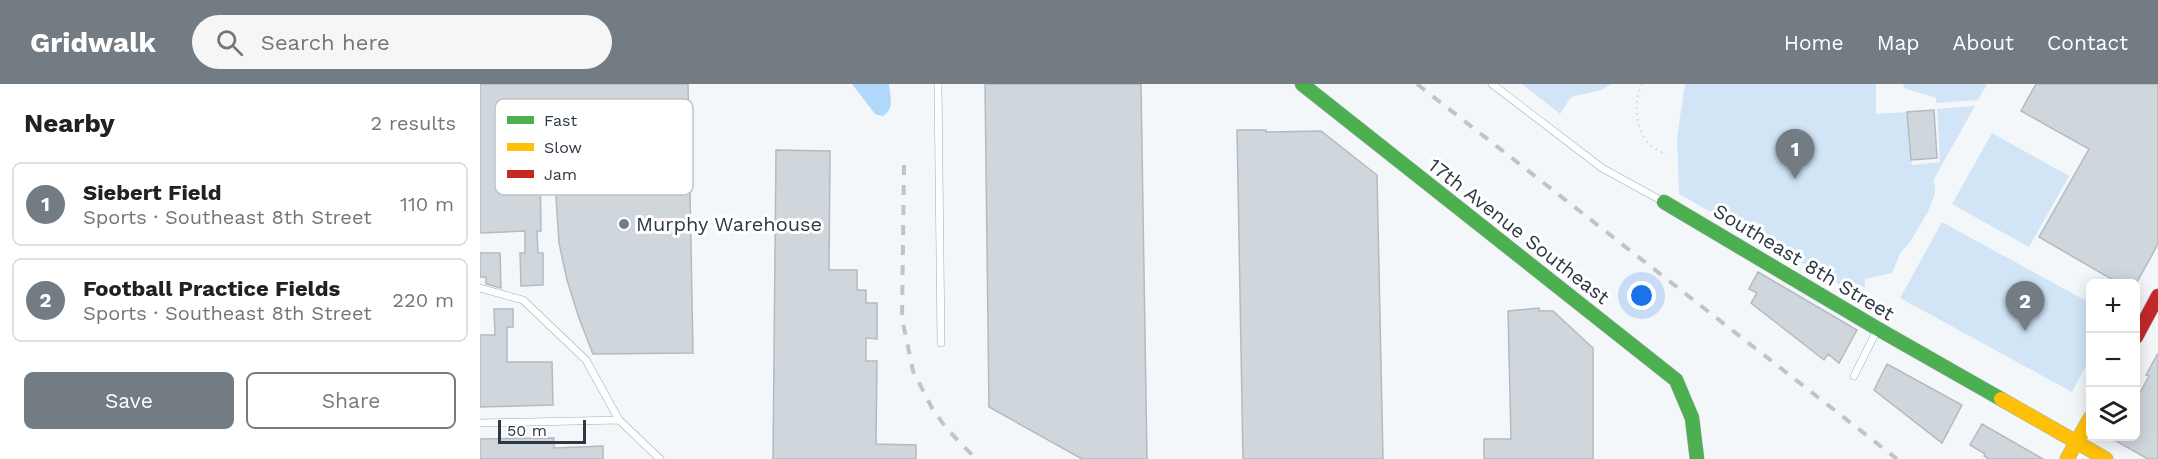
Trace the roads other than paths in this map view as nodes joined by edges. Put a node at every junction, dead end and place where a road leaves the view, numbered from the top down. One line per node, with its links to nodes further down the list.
1 (938, 84): 9 (lane)
2 (1302, 84): 16 (street, 17th Avenue Southeast)
3 (1492, 84): 4 (lane, Southeast 8th Street)
4 (1664, 202): 7 (street, Southeast 8th Street)
5 (480, 288): 11 (lane)
6 (2158, 296): 8 (street)
7 (1878, 329): 10 (lane); 14 (street, Southeast 8th Street)
8 (2138, 333)
9 (941, 343)
10 (1854, 376)
11 (619, 420): 12 (lane); 15 (lane)
12 (480, 423)
13 (2086, 426): 14 (street)
14 (2077, 442): 17 (street); 18 (street, Southeast 8th Street)
15 (660, 459)
16 (1696, 459)
17 (2067, 459)
18 (2106, 459)

